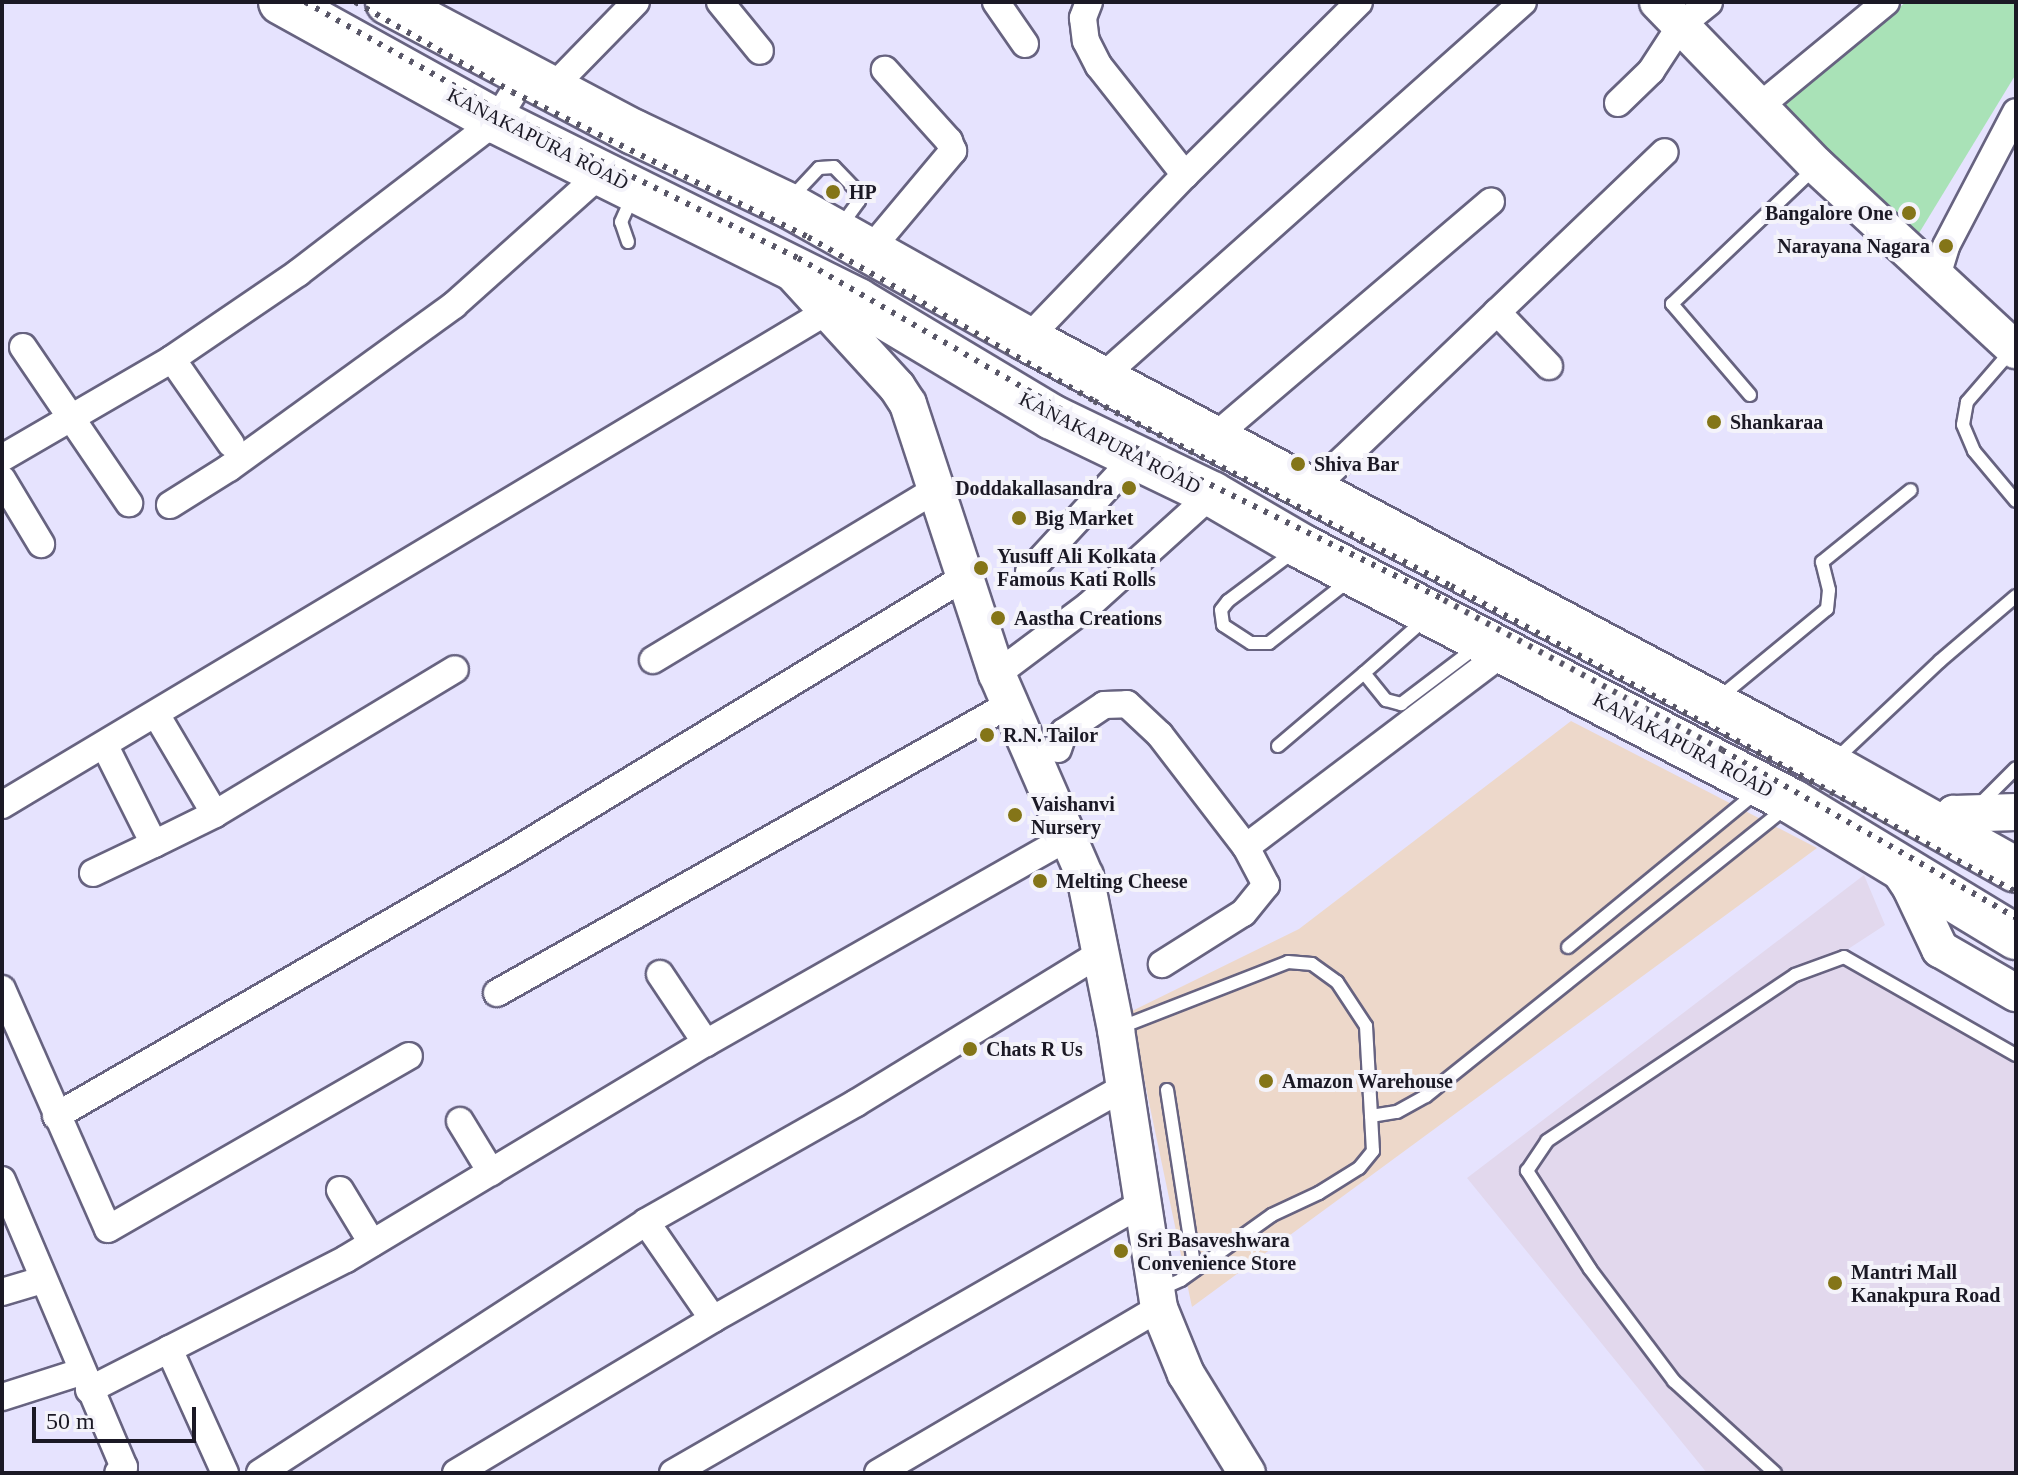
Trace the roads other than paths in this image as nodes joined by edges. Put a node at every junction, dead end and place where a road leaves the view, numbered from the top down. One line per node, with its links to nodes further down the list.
1 (281, 2): 19 (highway, KANAKAPURA ROAD)
2 (388, 2): 15 (highway)
3 (636, 2): 15 (street)
4 (720, 2): 13 (street)
5 (996, 2): 12 (street)
6 (1089, 2): 22 (street)
7 (1359, 2): 22 (street)
8 (1523, 2): 36 (street)
9 (1709, 2): 11 (street)
10 (1886, 2): 17 (street)
11 (1670, 14): 16 (street); 17 (street)
12 (1025, 44)
13 (760, 51)
14 (885, 70): 25 (street)
15 (538, 81): 19 (street); 25 (highway)
16 (1618, 103)
17 (1761, 105): 21 (street)
18 (2016, 112): 28 (street)
19 (496, 121): 23 (highway, KANAKAPURA ROAD); 34 (street)
20 (1665, 152): 30 (street)
21 (1817, 166): 28 (street); 37 (lane)
22 (1185, 175): 31 (street)
23 (620, 180): 26 (lane); 27 (highway, KANAKAPURA ROAD); 50 (street)
24 (1491, 201): 39 (street)
25 (853, 241): 31 (highway)
26 (628, 242)
27 (783, 261): 29 (street); 41 (highway, KANAKAPURA ROAD)
28 (1937, 276): 33 (street)
29 (826, 312): 44 (street); 65 (street)
30 (1497, 312): 35 (street); 45 (street)
31 (1027, 339): 36 (highway)
32 (23, 347): 38 (street)
33 (2015, 348): 48 (lane)
34 (172, 359): 38 (street); 40 (street)
35 (1549, 366)
36 (1101, 378): 39 (highway)
37 (1750, 395)
38 (71, 416): 42 (street); 49 (street)
39 (1213, 438): 45 (highway)
40 (231, 444)
41 (1135, 457): 47 (highway, KANAKAPURA ROAD); 54 (street)
42 (2, 458)
43 (2, 479): 51 (street)
44 (937, 489): 56 (street); 60 (street)
45 (1311, 490): 53 (highway)
46 (1911, 490): 64 (lane)
47 (1212, 494): 52 (highway, KANAKAPURA ROAD); 63 (street)
48 (2016, 501)
49 (129, 503)
50 (170, 505)
51 (41, 544)
52 (1301, 546): 55 (highway, KANAKAPURA ROAD); 55 (lane)
53 (1423, 551): 58 (highway); 64 (highway)
54 (1029, 572)
55 (1356, 574): 58 (highway, KANAKAPURA ROAD)
56 (965, 577): 63 (street); 96 (street)
57 (2016, 596): 69 (lane)
58 (1416, 605): 59 (highway, KANAKAPURA ROAD); 62 (lane)
59 (1494, 646): 62 (lane); 71 (highway, KANAKAPURA ROAD); 78 (street)
60 (653, 660)
61 (455, 669): 74 (street)
62 (1364, 673): 67 (lane)
63 (1004, 689): 76 (street); 88 (street)
64 (1713, 703): 69 (highway)
65 (156, 714): 66 (street); 74 (street)
66 (105, 746): 72 (street); 77 (street)
67 (1278, 746)
68 (1058, 749): 78 (street)
69 (1829, 765): 75 (highway)
70 (2016, 768): 75 (lane)
71 (1778, 795): 79 (highway, KANAKAPURA ROAD); 83 (lane); 97 (lane)
72 (2, 805)
73 (2016, 812): 75 (street)
74 (215, 814): 77 (street)
75 (1957, 821): 80 (highway)
76 (1069, 837): 84 (street); 91 (street)
77 (154, 844): 81 (street)
78 (1246, 847): 85 (street)
79 (1895, 864): 82 (highway, KANAKAPURA ROAD); 89 (street, KANAKAPURA ROAD)
80 (2016, 870)
81 (93, 873)
82 (2016, 937)
83 (1568, 947)
84 (1101, 953): 90 (street); 103 (street)
85 (1162, 964)
86 (660, 974): 91 (street)
87 (2, 989): 96 (street)
88 (497, 993)
89 (2016, 993)
90 (1116, 1030): 94 (street); 97 (lane)
91 (706, 1043): 99 (street)
92 (2016, 1055): 120 (lane)
93 (409, 1056): 96 (street)
94 (1124, 1087): 102 (street); 109 (street)
95 (1167, 1090): 105 (lane)
96 (56, 1116)
97 (1371, 1116): 105 (lane)
98 (460, 1121): 99 (street)
99 (491, 1172): 104 (street)
100 (2, 1180): 106 (street)
101 (340, 1190): 104 (street)
102 (1141, 1204): 108 (street); 117 (street)
103 (646, 1222): 109 (street); 115 (street)
104 (372, 1243): 110 (street)
105 (1195, 1270): 108 (lane)
106 (42, 1280): 107 (street); 111 (street)
107 (2, 1292)
108 (1158, 1300): 118 (street); 119 (street)
109 (713, 1319): 116 (street)
110 (169, 1349): 111 (street); 114 (street)
111 (85, 1381): 112 (street); 113 (street)
112 (2, 1397)
113 (118, 1473)
114 (225, 1473)
115 (260, 1473)
116 (456, 1473)
117 (673, 1473)
118 (878, 1473)
119 (1247, 1473)
120 (1775, 1473)

